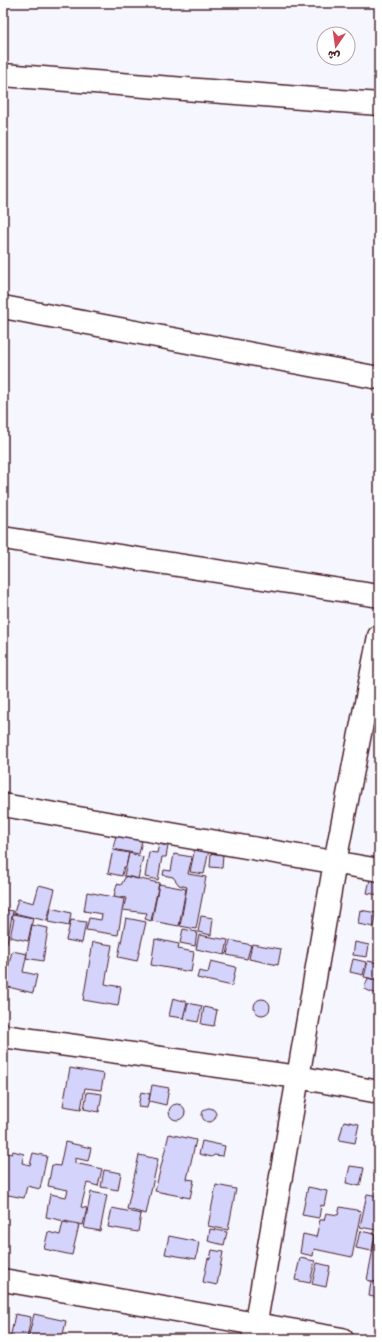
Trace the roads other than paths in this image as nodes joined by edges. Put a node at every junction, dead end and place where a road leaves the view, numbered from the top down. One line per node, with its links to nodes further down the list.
1 (3, 76): 2 (street)
2 (379, 104)
3 (3, 307): 4 (street)
4 (379, 378)
5 (3, 538): 6 (street)
6 (379, 596)
7 (379, 636): 9 (street)
8 (3, 805): 9 (street)
9 (335, 862): 10 (street); 12 (street)
10 (379, 870)
11 (3, 1036): 12 (street)
12 (298, 1077): 13 (street); 15 (street)
13 (379, 1092)
14 (3, 1280): 15 (street)
15 (254, 1331): 16 (street)
16 (342, 1339)

